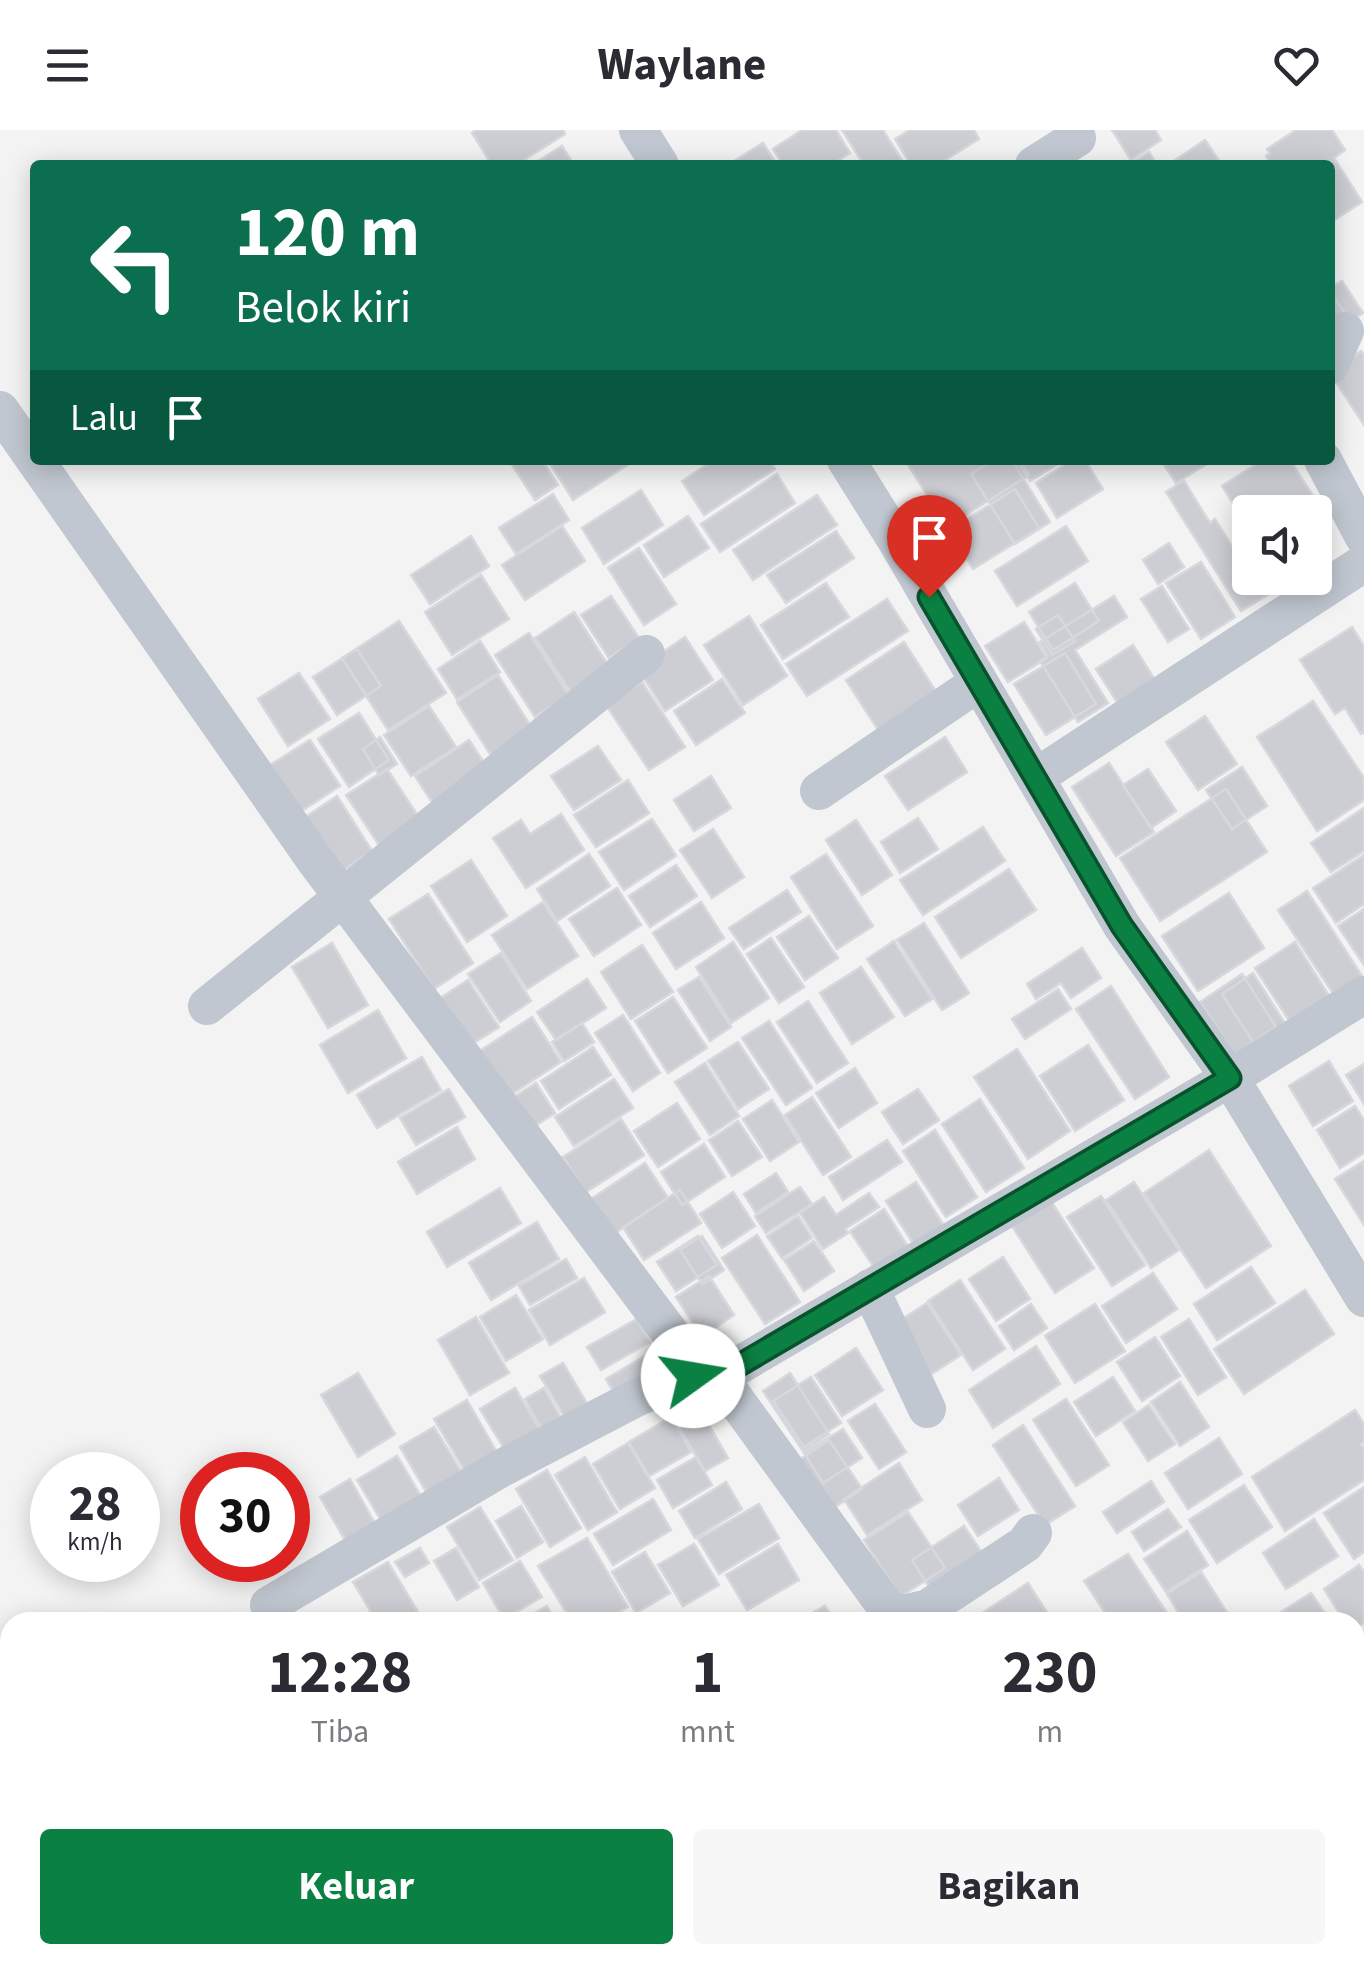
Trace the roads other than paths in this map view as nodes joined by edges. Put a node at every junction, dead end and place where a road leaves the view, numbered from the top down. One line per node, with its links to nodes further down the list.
1 (638, 130): 3 (street)
2 (1081, 144): 4 (street)
3 (657, 160)
4 (1045, 160)
5 (0, 410): 6 (street)
6 (30, 453)
7 (39, 465): 16 (street)
8 (849, 465): 13 (street)
9 (1326, 465): 10 (street)
10 (1364, 537)
11 (1364, 564): 14 (street)
12 (646, 654): 16 (street)
13 (978, 683): 14 (street); 15 (street)
14 (1036, 778): 19 (street)
15 (819, 791)
16 (343, 896): 18 (street); 22 (street)
17 (1364, 995): 19 (street)
18 (207, 1006)
19 (1230, 1078): 20 (street); 21 (street)
20 (870, 1288): 22 (street); 23 (street)
21 (1364, 1298)
22 (711, 1373): 25 (street); 26 (street)
23 (927, 1409)
24 (1034, 1532): 27 (street)
25 (270, 1605)
26 (894, 1612)
27 (913, 1612)

